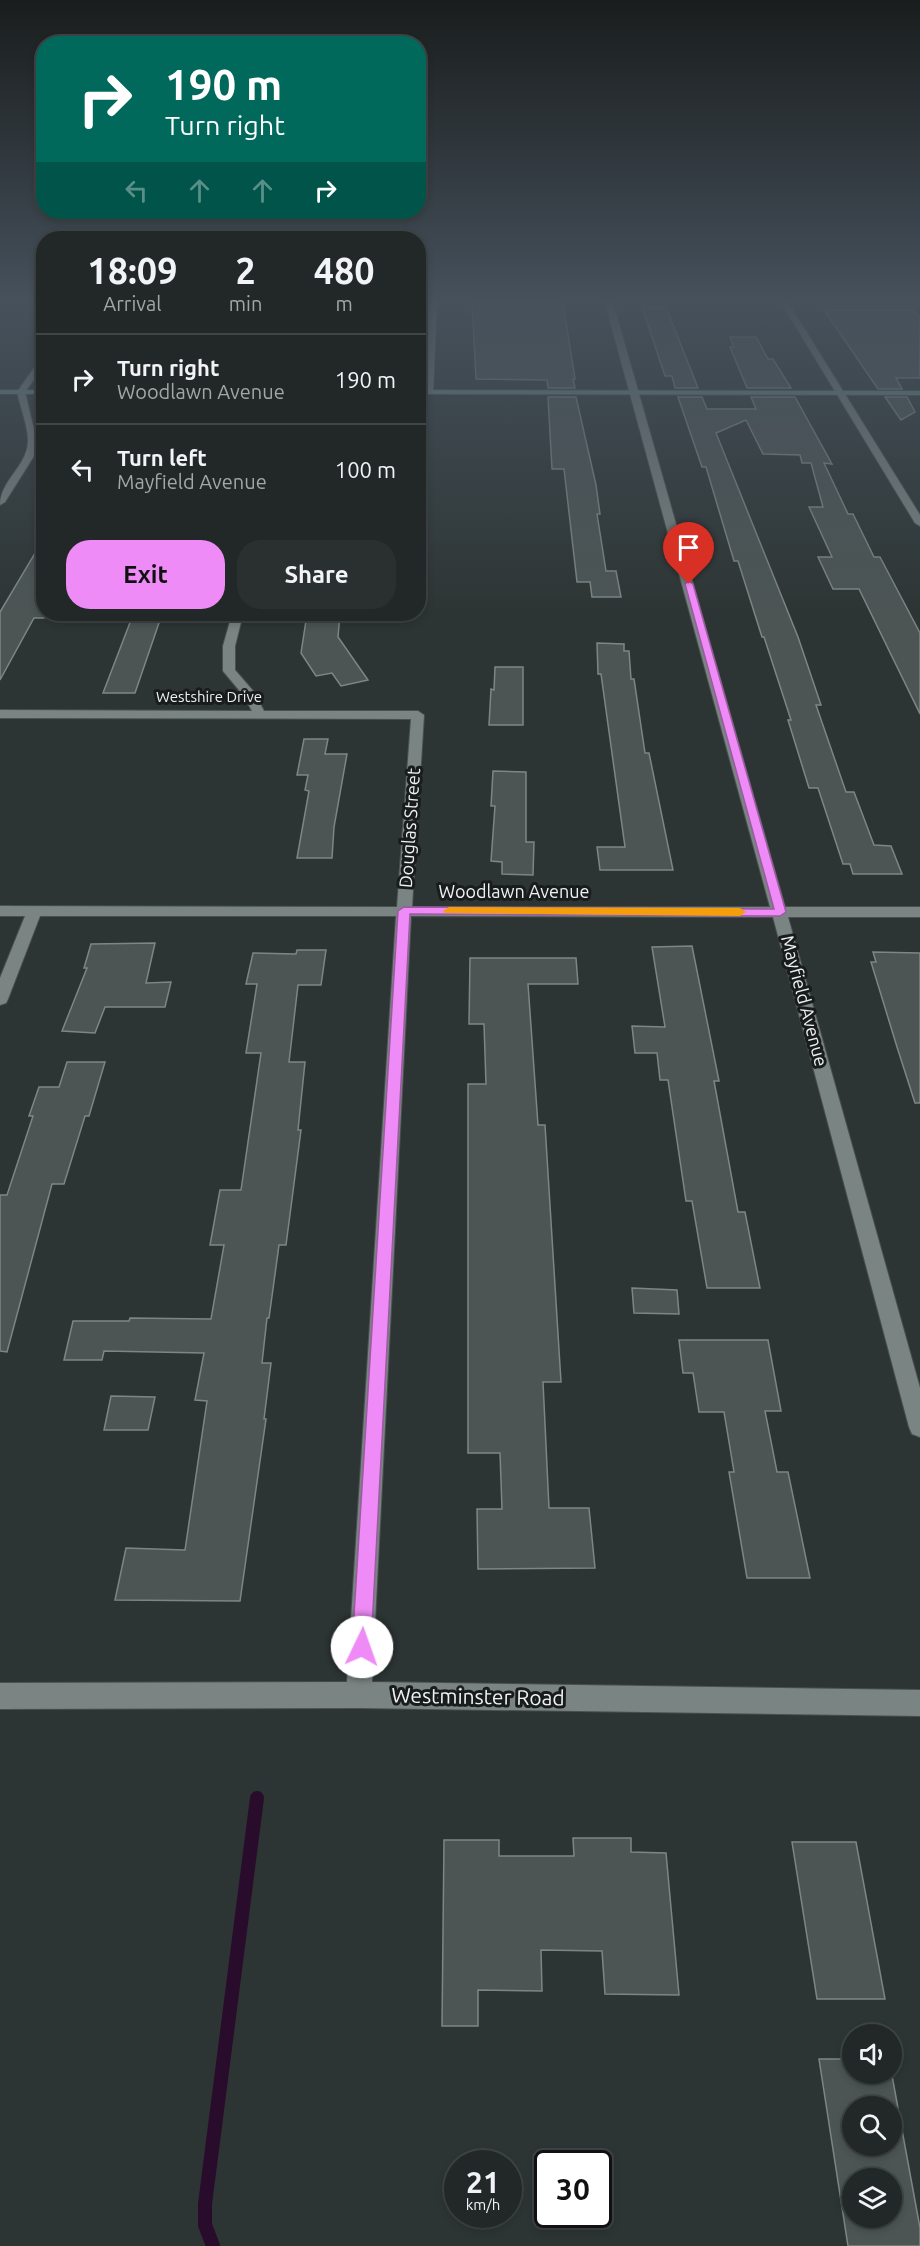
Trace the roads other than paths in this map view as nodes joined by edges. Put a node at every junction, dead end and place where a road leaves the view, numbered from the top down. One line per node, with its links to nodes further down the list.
1 (24, 404): 4 (street)
2 (638, 404): 13 (street, Mayfield Avenue)
3 (847, 404): 5 (street)
4 (0, 502)
5 (920, 523)
6 (236, 621): 7 (street)
7 (260, 713): 8 (street, Westshire Drive); 9 (street, Westshire Drive)
8 (0, 714)
9 (418, 715): 12 (street, Douglas Street)
10 (0, 911): 11 (street, Woodlawn Avenue)
11 (34, 911): 12 (street, Woodlawn Avenue); 15 (street)
12 (404, 911): 13 (street, Woodlawn Avenue); 17 (street, Douglas Street)
13 (780, 912): 14 (street, Woodlawn Avenue); 16 (street, Mayfield Avenue)
14 (920, 912)
15 (0, 999)
16 (920, 1427)
17 (359, 1695): 18 (street, Westminster Road); 19 (street, Westminster Road)
18 (0, 1696)
19 (920, 1704)

